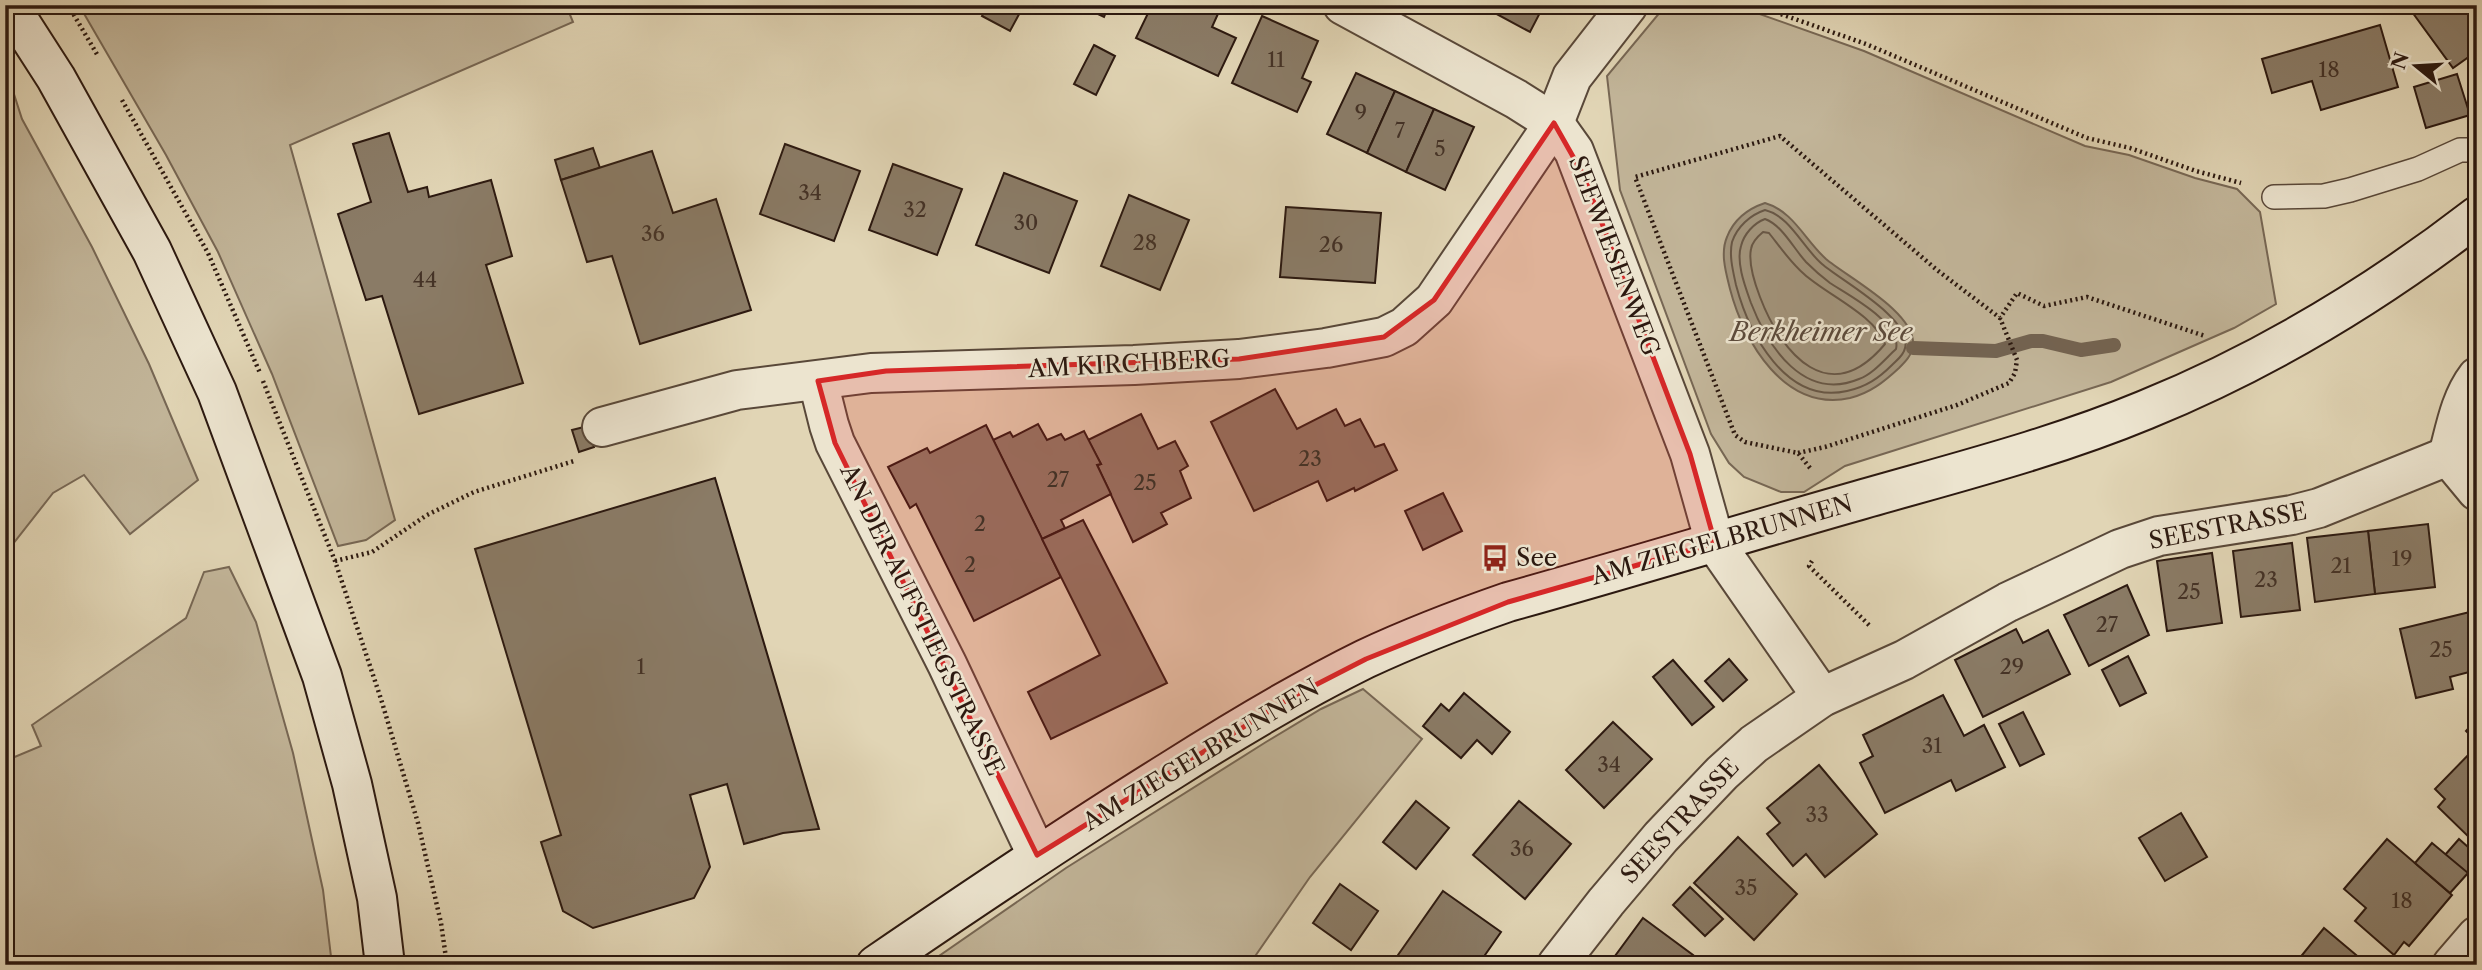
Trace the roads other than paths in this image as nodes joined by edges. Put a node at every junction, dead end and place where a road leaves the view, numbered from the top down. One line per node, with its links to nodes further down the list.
1 (9, 5): 17 (street)
2 (1343, 5): 4 (street, SEEWIESENWEG)
3 (1628, 5): 4 (street, AM KIRCHBERG)
4 (1554, 123): 9 (street, AM KIRCHBERG); 13 (street, SEEWIESENWEG)
5 (2477, 150): 6 (lane)
6 (2274, 197)
7 (2477, 216): 13 (street, AM ZIEGELBRUNNEN)
8 (2477, 377): 11 (street)
9 (818, 381): 10 (street, AM KIRCHBERG); 15 (street, AN DER AUFSTIEGSTRASSE)
10 (602, 427)
11 (2448, 456): 12 (street); 14 (street, SEESTRASSE)
12 (2477, 491)
13 (1715, 543): 14 (street); 15 (street, AM ZIEGELBRUNNEN)
14 (1822, 697): 19 (street, SEESTRASSE)
15 (1037, 855): 18 (street, AM ZIEGELBRUNNEN)
16 (2477, 936): 20 (street)
17 (385, 965)
18 (876, 965)
19 (1557, 965)
20 (2452, 965)

